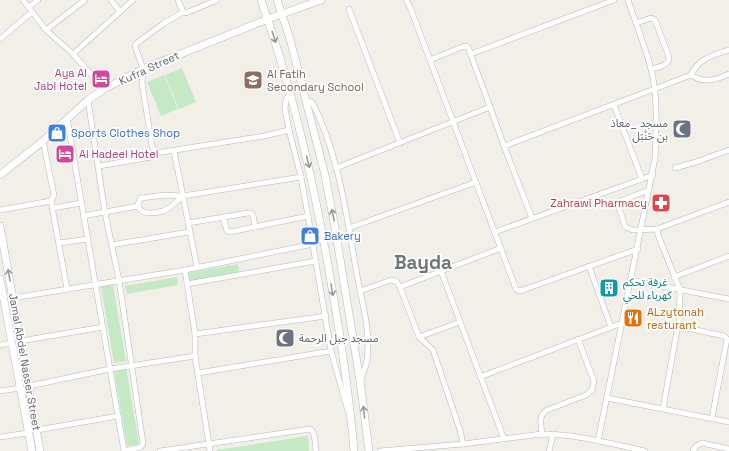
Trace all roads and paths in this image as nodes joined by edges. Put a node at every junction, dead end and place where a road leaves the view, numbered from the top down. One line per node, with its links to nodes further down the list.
1 (23, 0): 15 (street)
2 (38, 0): 15 (street)
3 (85, 0): 21 (street)
4 (110, 0): 16 (street)
5 (133, 0): 16 (street)
6 (178, 0): 17 (street)
7 (217, 0): 17 (street)
8 (262, 0): 19 (street)
9 (277, 0): 18 (street)
10 (321, 0): 18 (street, Kufra Street)
11 (406, 0): 26 (street)
12 (614, 0): 25 (street)
13 (628, 0): 20 (street)
14 (349, 8): 42 (street)
15 (30, 9): 21 (street); 22 (street)
16 (120, 12): 24 (street)
17 (183, 12): 27 (street)
18 (282, 14): 19 (street, Kufra Street); 35 (street)
19 (268, 19): 27 (street, Kufra Street); 33 (street, one-way to 33)
20 (636, 23): 28 (street); 28 (street)
21 (46, 30): 24 (street)
22 (0, 39)
23 (729, 50): 30 (street)
24 (72, 54): 31 (street)
25 (471, 54): 26 (street); 37 (street)
26 (430, 60): 39 (street)
27 (143, 68): 31 (street, Kufra Street); 46 (street)
28 (651, 69): 32 (street)
29 (729, 74): 30 (street)
30 (691, 76): 32 (street)
31 (104, 89): 34 (street, Kufra Street)
32 (654, 90): 36 (street); 51 (street)
33 (291, 92): 40 (street); 128 (street, one-way to 128)
34 (88, 100): 38 (street, Kufra Street); 47 (street)
35 (306, 101): 48 (street); 119 (street, one-way to 35)
36 (614, 105): 43 (street); 53 (street)
37 (490, 107): 39 (street); 43 (street)
38 (67, 118): 41 (street, Kufra Street); 59 (street)
39 (453, 122): 42 (street); 54 (street)
40 (289, 130): 44 (street); 52 (street)
41 (43, 141): 50 (street, Kufra Street); 57 (street)
42 (400, 143): 48 (street)
43 (504, 146): 67 (street)
44 (174, 150): 46 (street); 56 (street)
45 (729, 150): 49 (street)
46 (156, 153): 47 (street)
47 (99, 166): 63 (street)
48 (336, 168): 71 (street)
49 (675, 168)
50 (0, 175)
51 (653, 175): 53 (street); 55 (street)
52 (301, 177): 56 (street); 65 (street)
53 (642, 179): 67 (street)
54 (476, 182): 71 (street); 75 (street)
55 (650, 190): 73 (street); 73 (street)
56 (183, 196): 60 (street); 60 (street); 68 (street)
57 (51, 201): 61 (street); 62 (street)
58 (729, 202): 72 (street)
59 (81, 203): 61 (street); 64 (street)
60 (138, 206): 63 (street)
61 (52, 208): 77 (street)
62 (0, 210)
63 (105, 213): 64 (street); 79 (street)
64 (84, 216): 76 (street)
65 (308, 216): 70 (street); 78 (street)
66 (223, 217): 68 (street); 70 (street); 70 (street)
67 (532, 218): 75 (street)
68 (188, 223): 74 (street)
69 (0, 226): 98 (street, Jamal Abdel Nasser Street, one-way to 69)
70 (255, 227)
71 (349, 228): 97 (street)
72 (657, 229): 73 (street); 88 (street)
73 (641, 230): 81 (street)
74 (189, 232): 79 (street); 85 (street)
75 (495, 232): 80 (street)
76 (88, 239): 77 (street); 92 (street)
77 (59, 243): 95 (street)
78 (313, 244): 83 (street); 85 (street)
79 (111, 245): 90 (street)
80 (501, 248): 84 (street); 87 (street)
81 (638, 249): 84 (street); 91 (street)
82 (729, 256): 88 (street)
83 (316, 261): 93 (street); 101 (street)
84 (589, 266): 105 (street)
85 (197, 267): 86 (street)
86 (185, 270): 90 (street); 93 (street)
87 (441, 272): 94 (street); 102 (street)
88 (674, 276): 96 (street)
89 (0, 279): 100 (street)
90 (119, 280): 92 (street); 115 (street)
91 (630, 280): 96 (street); 103 (street)
92 (96, 284): 95 (street); 104 (street)
93 (187, 284): 107 (street)
94 (400, 287): 97 (street); 108 (street)
95 (67, 289): 98 (street)
96 (680, 290): 99 (street); 106 (street)
97 (360, 291): 119 (street)
98 (13, 298): 110 (street, Jamal Abdel Nasser Street)
99 (729, 299)
100 (2, 301): 111 (street)
101 (326, 316): 107 (street); 113 (street)
102 (460, 322): 108 (street); 118 (street)
103 (622, 323): 105 (street); 123 (street)
104 (103, 327): 110 (street); 116 (street)
105 (611, 327): 109 (street)
106 (679, 328): 124 (street); 126 (street)
107 (195, 334): 114 (street)
108 (419, 337): 137 (street)
109 (578, 339): 118 (street); 131 (street)
110 (21, 341): 120 (street, Jamal Abdel Nasser Street)
111 (12, 343): 112 (street); 121 (street)
112 (0, 345)
113 (331, 351): 117 (street); 128 (street)
114 (195, 356): 115 (street); 117 (street)
115 (132, 365): 116 (street); 141 (street)
116 (110, 369): 120 (street); 125 (street)
117 (198, 373): 136 (street)
118 (480, 377): 134 (street)
119 (360, 381): 146 (street, one-way to 119)
120 (29, 386): 129 (street, Jamal Abdel Nasser Street)
121 (20, 388): 122 (street); 130 (street)
122 (0, 391)
123 (607, 398): 124 (street); 135 (street)
124 (663, 408): 126 (street)
125 (118, 416): 129 (street); 141 (street)
126 (712, 418): 127 (street)
127 (729, 422)
128 (352, 424): 145 (street)
129 (37, 430): 140 (street, Jamal Abdel Nasser Street)
130 (28, 433): 133 (street); 139 (street)
131 (542, 434): 132 (street); 134 (street)
132 (553, 434): 135 (street); 148 (street)
133 (0, 437)
134 (504, 439): 137 (street)
135 (598, 441): 149 (street)
136 (209, 443): 142 (street); 143 (street); 144 (street)
137 (463, 444): 147 (street)
138 (729, 448): 150 (street)
139 (32, 451)
140 (40, 451)
141 (125, 451)
142 (160, 451)
143 (210, 451)
144 (316, 451)
145 (354, 451)
146 (369, 451)
147 (380, 451)
148 (549, 451)
149 (645, 451)
150 (694, 451)

